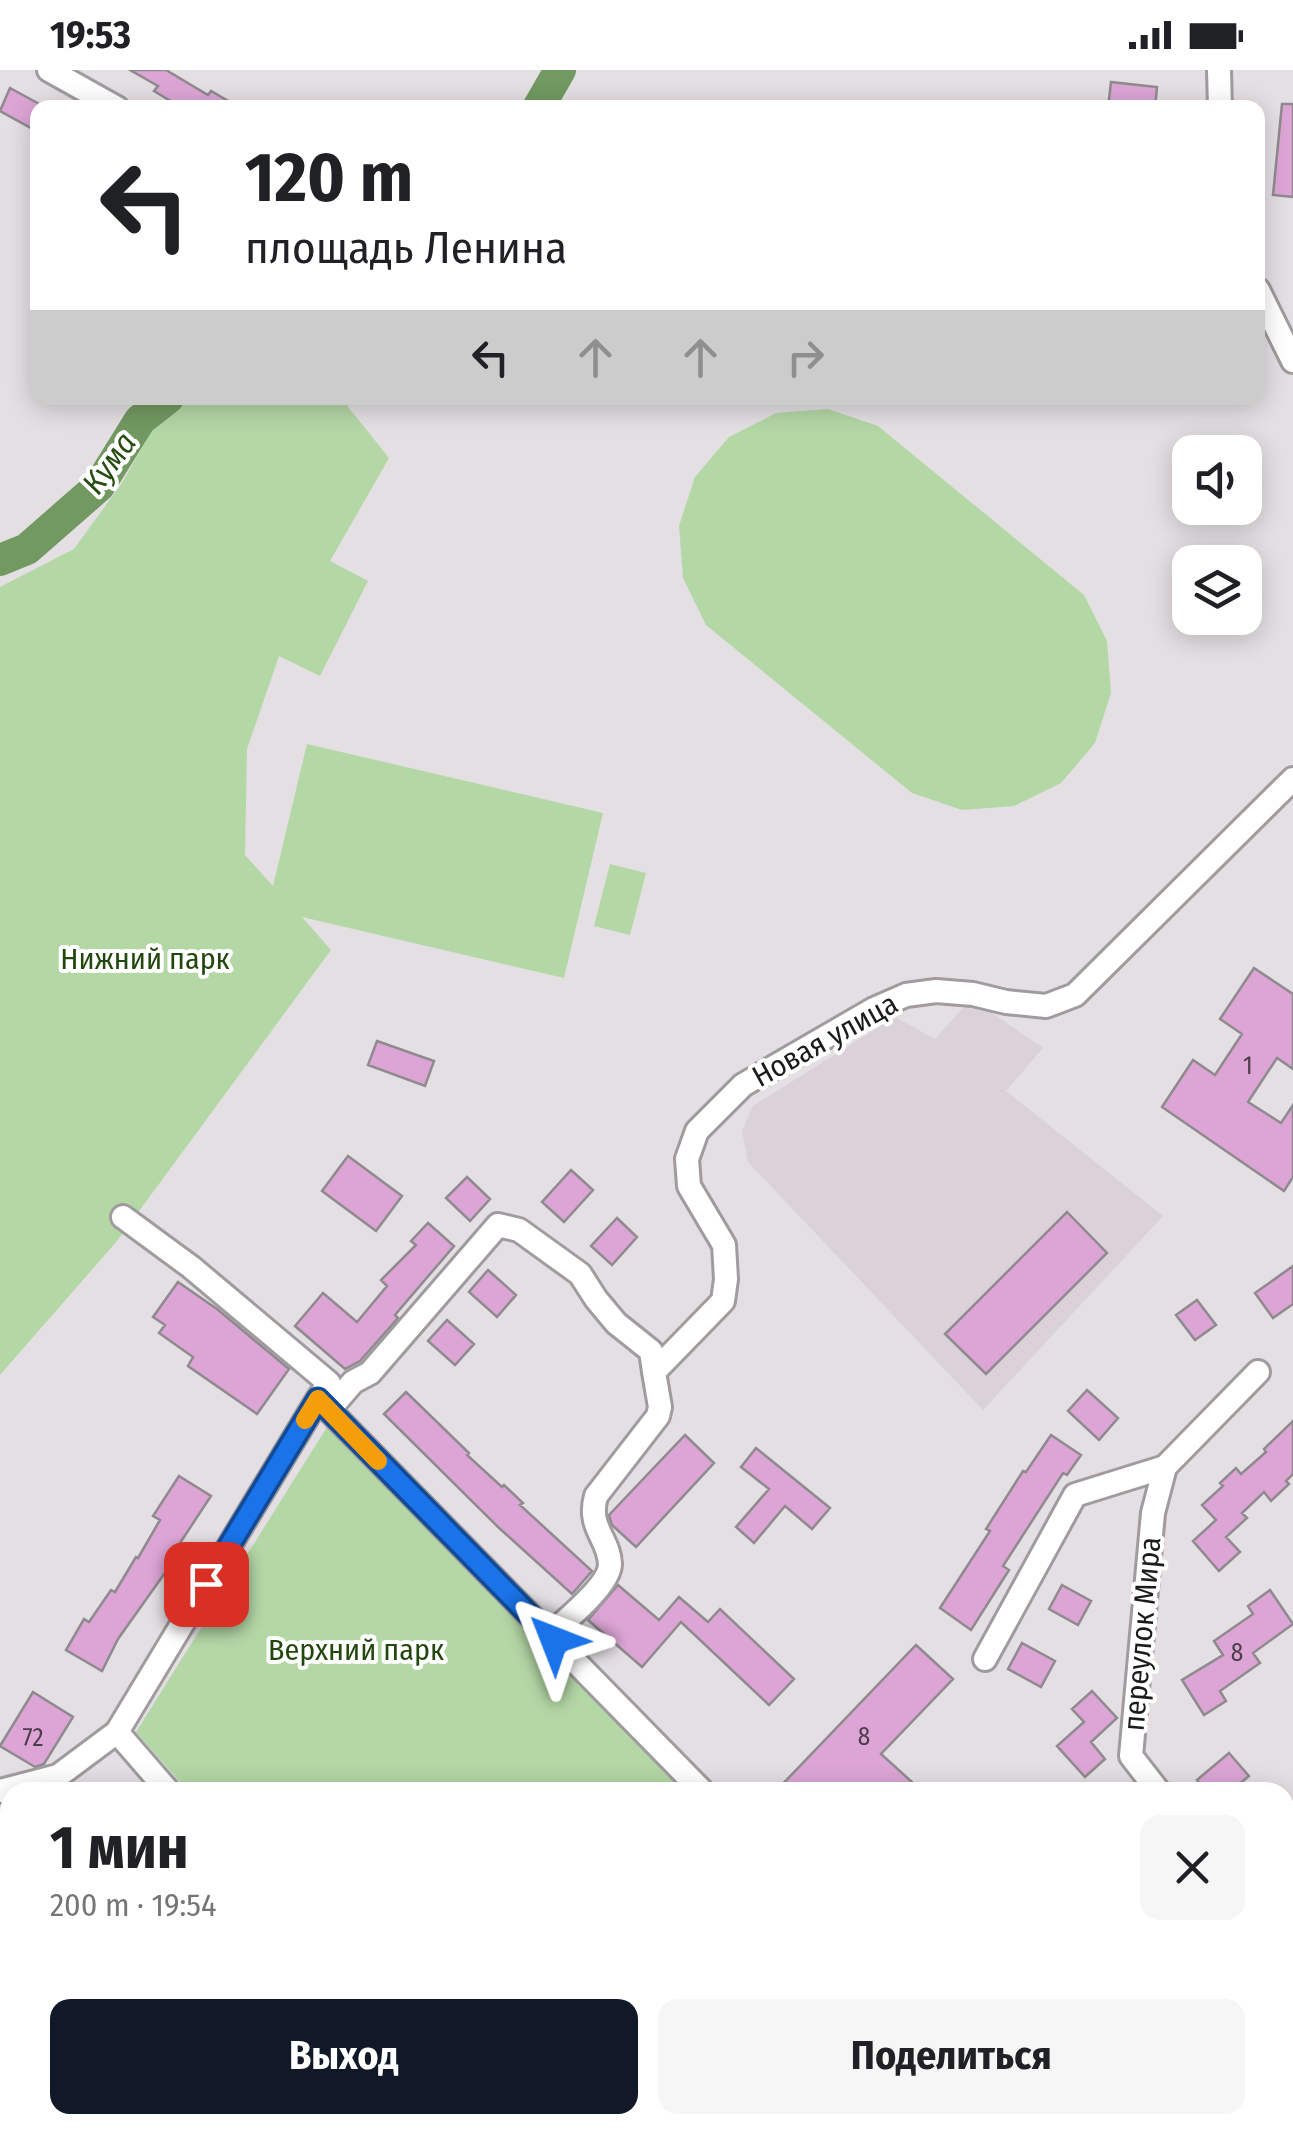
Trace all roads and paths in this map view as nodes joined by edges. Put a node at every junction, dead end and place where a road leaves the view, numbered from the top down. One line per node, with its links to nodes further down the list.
1 (49, 70): 3 (street)
2 (1219, 70): 4 (street)
3 (102, 100)
4 (1220, 100)
5 (1265, 304): 6 (street)
6 (1293, 361)
7 (1293, 778): 9 (street, Новая улица)
8 (123, 1216): 11 (street)
9 (654, 1372): 11 (street); 13 (street)
10 (1258, 1372): 12 (street, переулок Мира)
11 (323, 1405): 13 (street); 15 (street)
12 (1166, 1467): 14 (street, переулок Мира); 19 (street, переулок Мира)
13 (549, 1635): 18 (street)
14 (985, 1659)
15 (118, 1732): 16 (street); 17 (street)
16 (35, 1782)
17 (160, 1782)
18 (692, 1782)
19 (1151, 1782)

